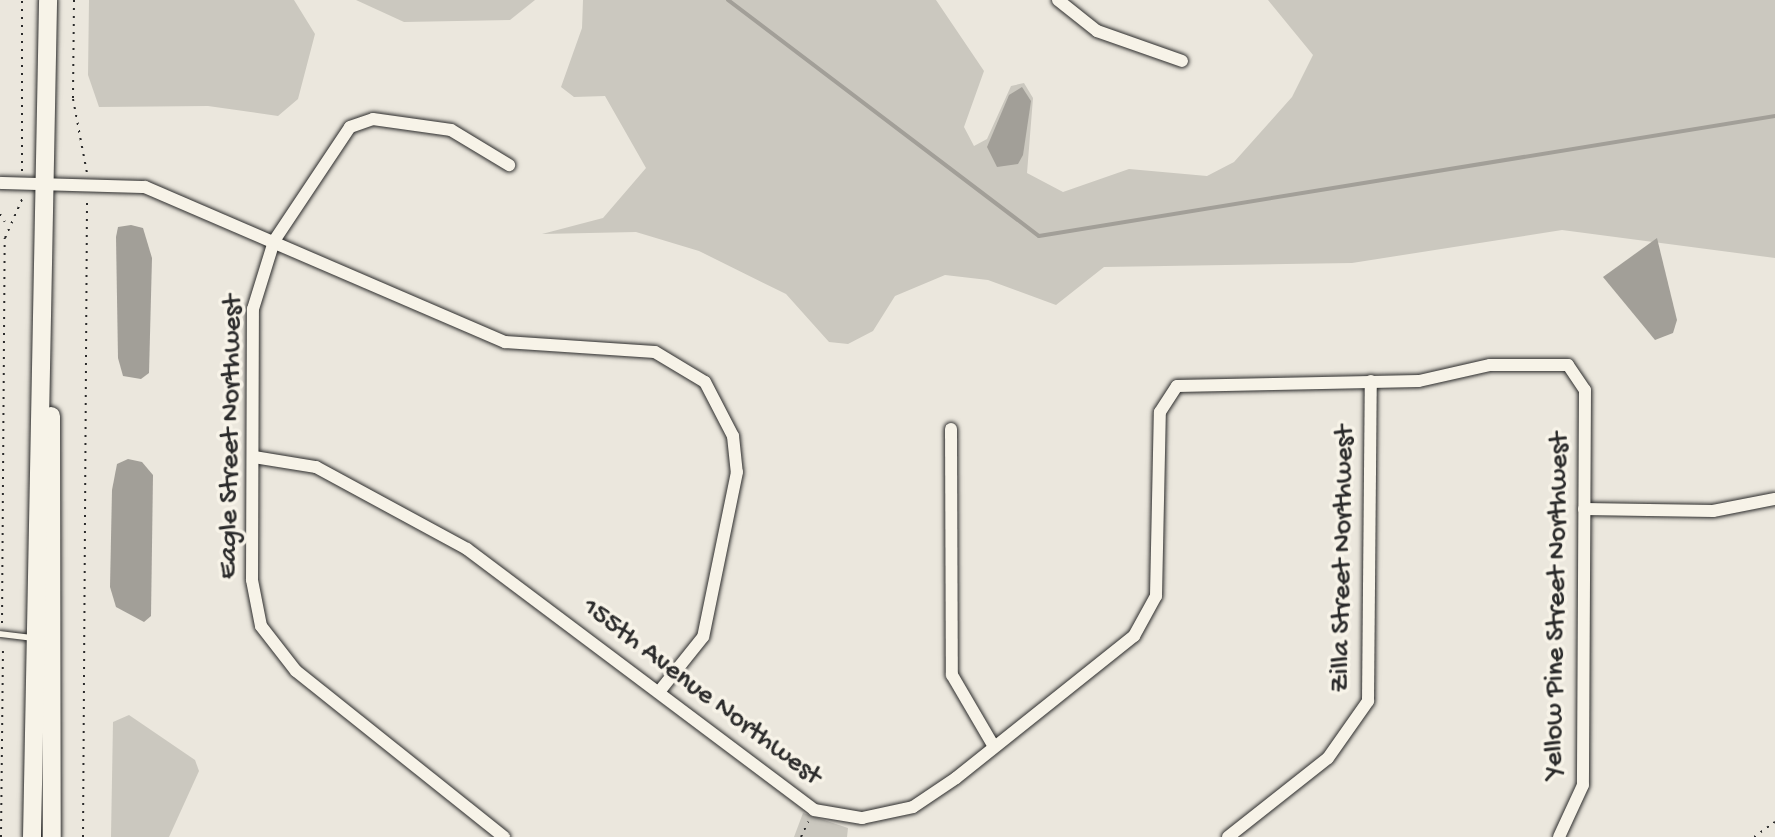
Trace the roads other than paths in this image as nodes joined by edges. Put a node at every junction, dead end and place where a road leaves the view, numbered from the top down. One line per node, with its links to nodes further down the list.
1 (48, 0): 6 (main road)
2 (1058, 0): 3 (street)
3 (1182, 61)
4 (509, 165): 7 (street, Eagle Street Northwest)
5 (0, 183): 6 (street)
6 (47, 183): 7 (street); 8 (main road)
7 (274, 241): 11 (street, Eagle Street Northwest); 16 (street)
8 (45, 356): 15 (main road); 19 (main road)
9 (1371, 381): 13 (street, Yellow Pine Street Northwest); 17 (street, 155th Avenue Northwest); 21 (street, Zilla Street Northwest)
10 (951, 429): 17 (street)
11 (254, 457): 16 (street, 155th Avenue Northwest); 20 (street, Eagle Street Northwest)
12 (1775, 499): 13 (street)
13 (1584, 509): 22 (street, Yellow Pine Street Northwest)
14 (0, 634): 15 (lane)
15 (33, 638): 18 (main road)
16 (659, 692): 17 (street, 155th Avenue Northwest)
17 (994, 747)
18 (32, 837)
19 (52, 837)
20 (504, 837)
21 (1228, 837)
22 (1559, 837)

